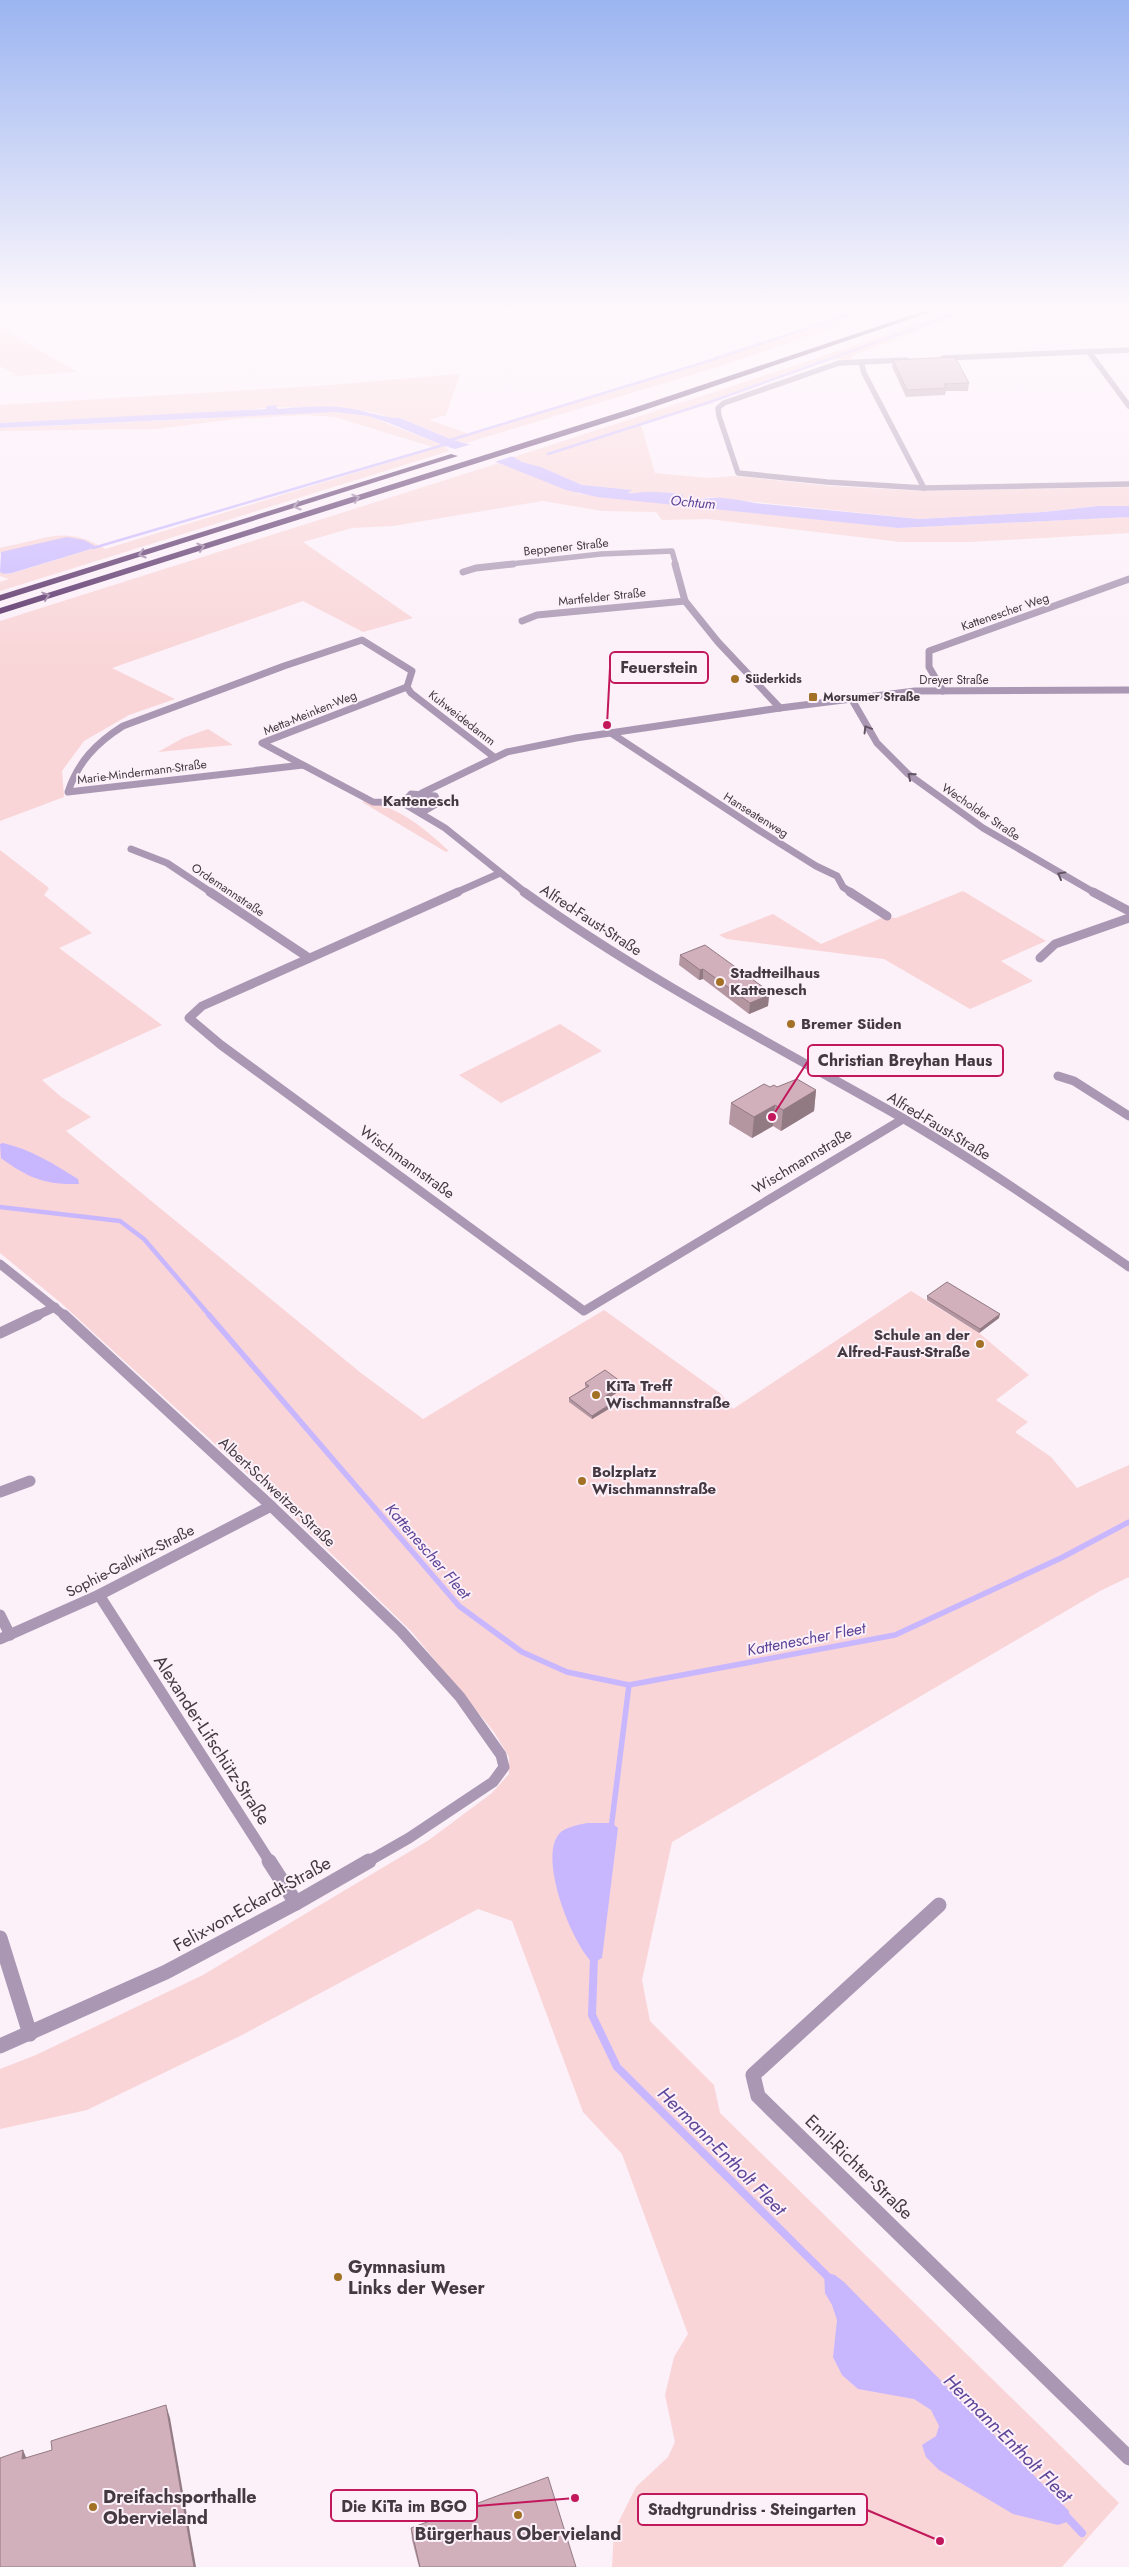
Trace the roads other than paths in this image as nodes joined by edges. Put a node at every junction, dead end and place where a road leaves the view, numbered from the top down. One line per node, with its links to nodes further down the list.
1 (569, 431): 11 (highway, one-way to 1)
2 (724, 431): 6 (street)
3 (894, 431): 6 (street)
4 (460, 454): 9 (highway, one-way to 9)
5 (1129, 484): 6 (street)
6 (924, 488)
7 (463, 572): 10 (street, Beppener Straße)
8 (1129, 579): 15 (street, Kattenescher Weg)
9 (0, 598)
10 (684, 601): 12 (street, Martfelder Straße); 17 (street)
11 (0, 611)
12 (522, 620)
13 (407, 687): 19 (street, Kuhweidedamm); 20 (street, Metta-Meinken-Weg); 20 (street, Marie-Mindermann-Straße)
14 (1129, 690): 15 (street, Dreyer Straße)
15 (943, 691): 16 (street, Dreyer Straße)
16 (850, 698): 17 (street, Dreyer Straße); 30 (street, Wecholder Straße, one-way to 16)
17 (780, 708): 18 (street)
18 (611, 733): 19 (street); 31 (street, Hanseatenweg)
19 (494, 757): 21 (street)
20 (303, 765): 24 (street)
21 (474, 767): 22 (street); 23 (street)
22 (422, 793): 23 (street); 24 (street)
23 (435, 796): 25 (street)
24 (402, 803): 26 (street, Alfred-Faust-Straße)
25 (433, 808): 26 (street); 27 (street, Alfred-Faust-Straße)
26 (415, 810): 27 (street, Alfred-Faust-Straße)
27 (454, 836): 29 (street, Alfred-Faust-Straße)
28 (131, 849): 33 (street, Ordemannstraße)
29 (498, 874): 33 (street, Wischmannstraße); 37 (street, Alfred-Faust-Straße)
30 (1129, 911)
31 (887, 916)
32 (1129, 918): 34 (street)
33 (309, 958): 37 (street, Wischmannstraße)
34 (1040, 958)
35 (1058, 1076): 36 (street)
36 (1129, 1116)
37 (903, 1119): 39 (street, Alfred-Faust-Straße)
38 (0, 1264): 40 (street, Albert-Schweitzer-Straße)
39 (1129, 1267)
40 (55, 1307): 41 (street); 44 (street, Albert-Schweitzer-Straße)
41 (0, 1333)
42 (30, 1481): 43 (street)
43 (0, 1492)
44 (271, 1506): 45 (street, Sophie-Gallwitz-Straße); 48 (street, Albert-Schweitzer-Straße)
45 (99, 1595): 47 (street, Sophie-Gallwitz-Straße); 49 (street, Alexander-Lifschütz-Straße)
46 (0, 1615): 47 (street)
47 (5, 1637)
48 (504, 1767): 49 (street, Felix-von-Eckardt-Straße)
49 (296, 1903): 52 (street, Felix-von-Eckardt-Straße)
50 (939, 1905): 54 (street, Emil-Richter-Straße)
51 (0, 1938): 52 (street)
52 (30, 2034): 53 (street, Felix-von-Eckardt-Straße)
53 (0, 2046)
54 (1129, 2458)

